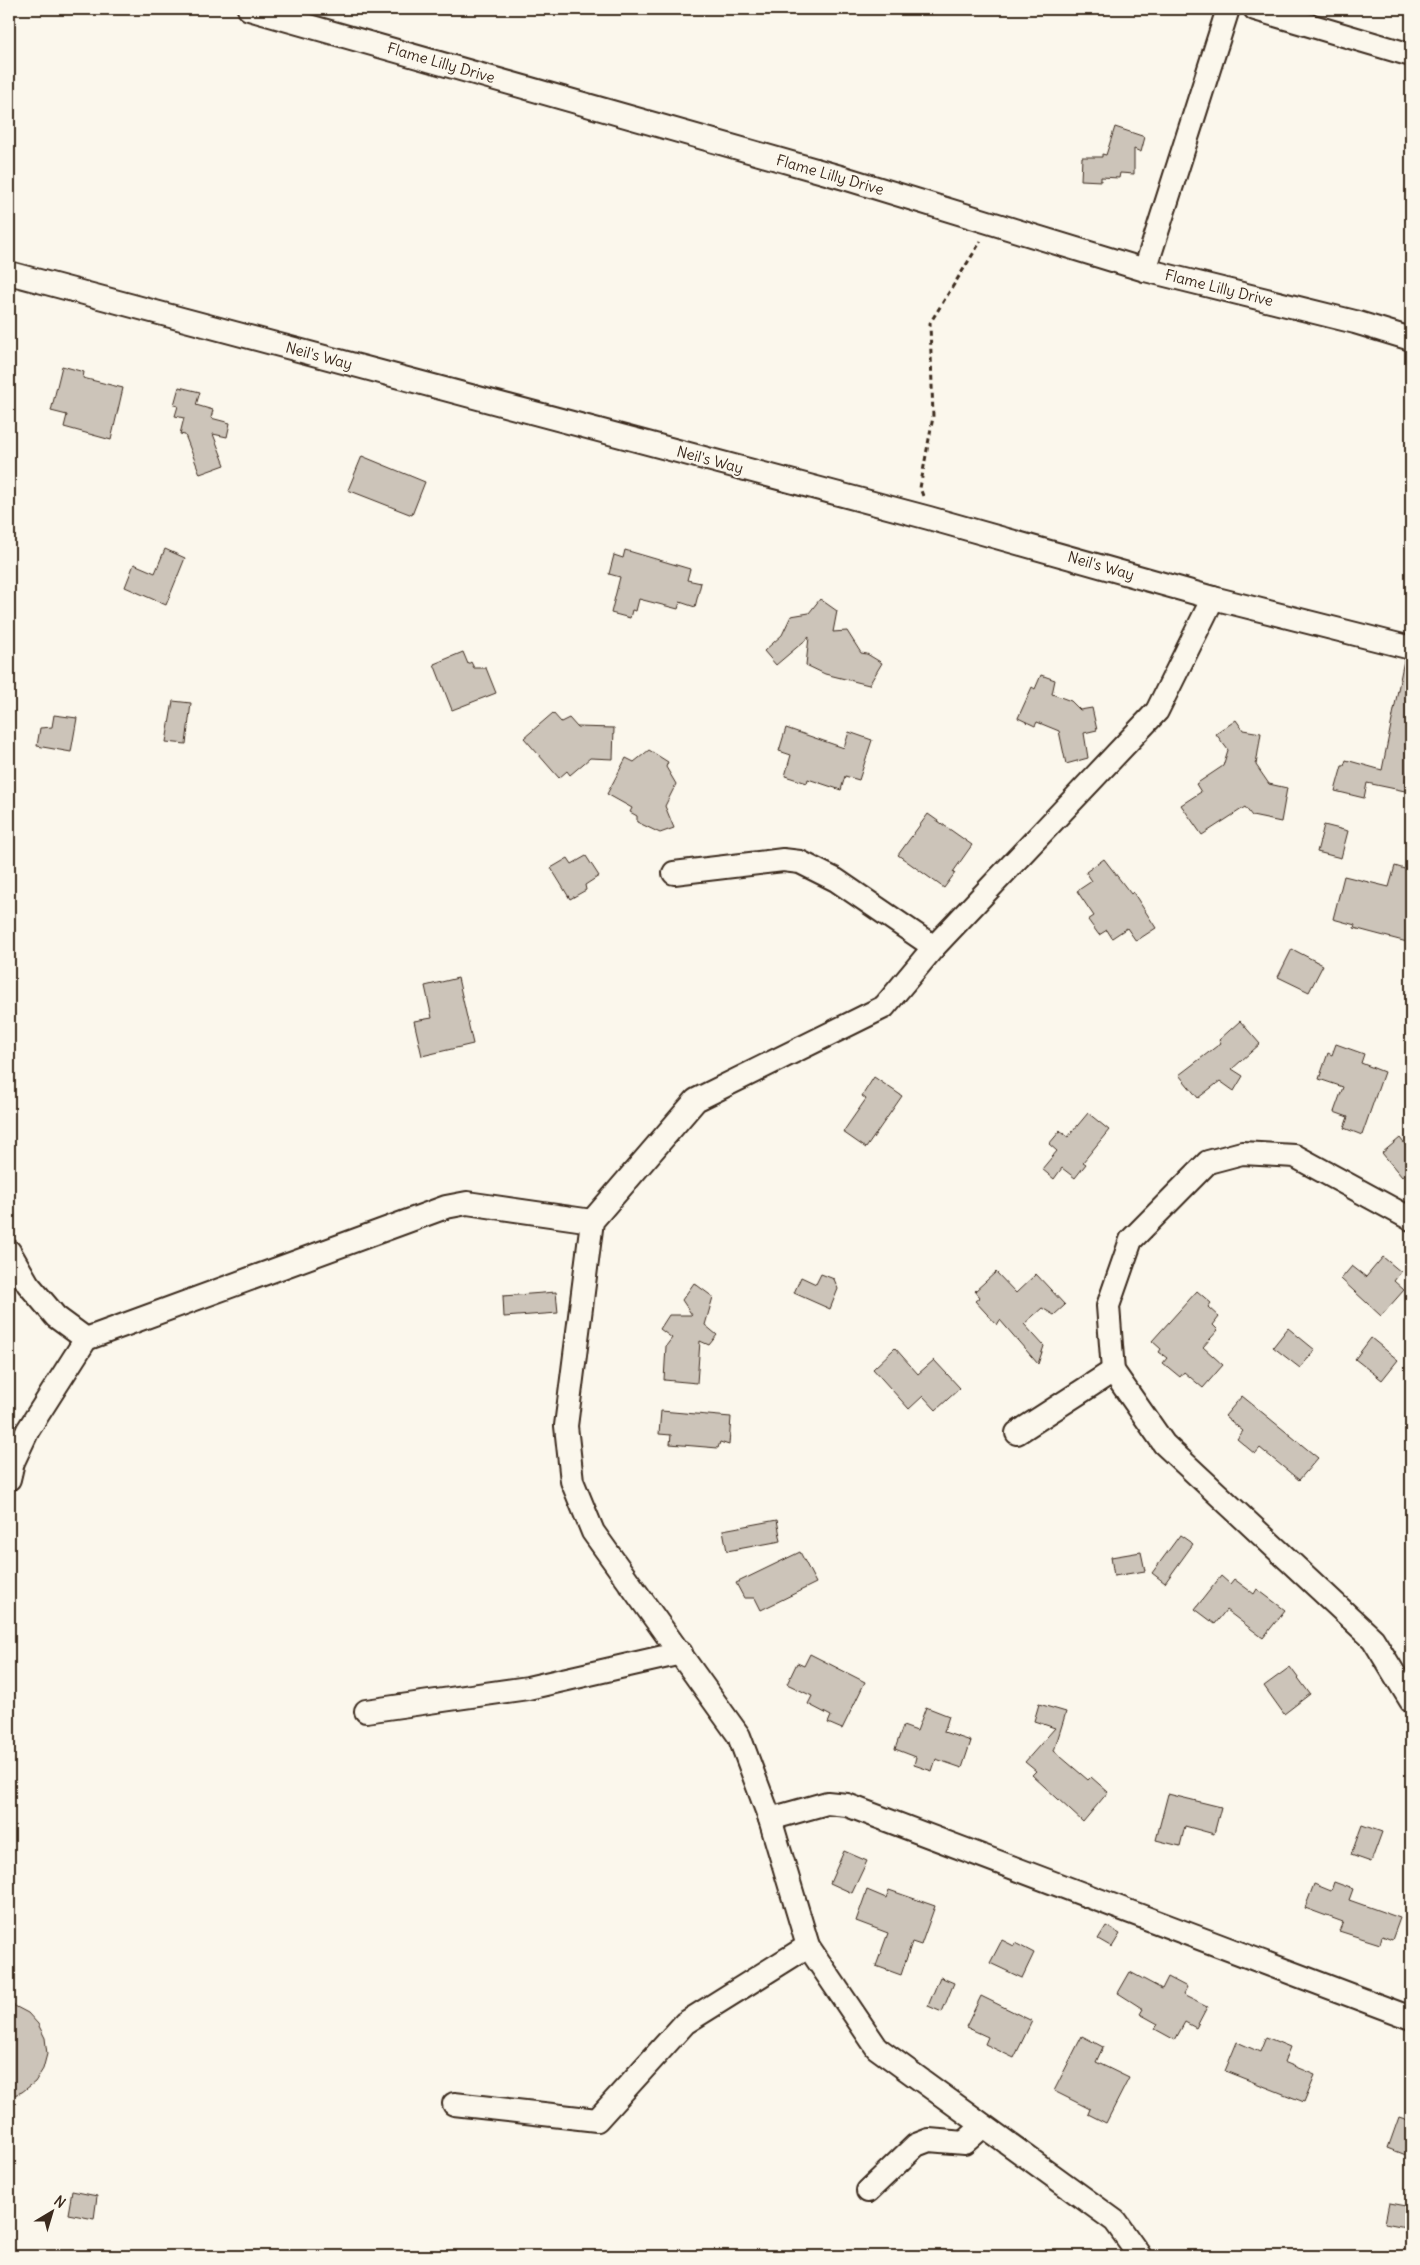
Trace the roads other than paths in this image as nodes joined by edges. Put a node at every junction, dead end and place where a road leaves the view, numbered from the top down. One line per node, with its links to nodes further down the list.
1 (249, 9): 5 (street, Flame Lilly Drive)
2 (1228, 9): 5 (street)
3 (1255, 9): 4 (street)
4 (1411, 55)
5 (1145, 270): 7 (street, Flame Lilly Drive)
6 (9, 273): 8 (street, Neil's Way)
7 (1411, 338)
8 (1213, 598): 9 (street, Neil's Way); 11 (street)
9 (1411, 648)
10 (674, 872): 11 (street)
11 (934, 947): 13 (street)
12 (1411, 1219): 16 (street)
13 (592, 1221): 15 (street); 19 (street)
14 (9, 1252): 15 (street)
15 (86, 1339): 18 (street)
16 (1113, 1371): 17 (street); 20 (street)
17 (1017, 1433)
18 (9, 1479)
19 (680, 1653): 21 (street); 22 (street)
20 (1411, 1701)
21 (366, 1711)
22 (770, 1819): 23 (street); 24 (street)
23 (808, 1946): 25 (street); 26 (street)
24 (1411, 2018)
25 (454, 2104)
26 (983, 2126): 27 (street); 28 (street)
27 (868, 2191)
28 (1140, 2256)

